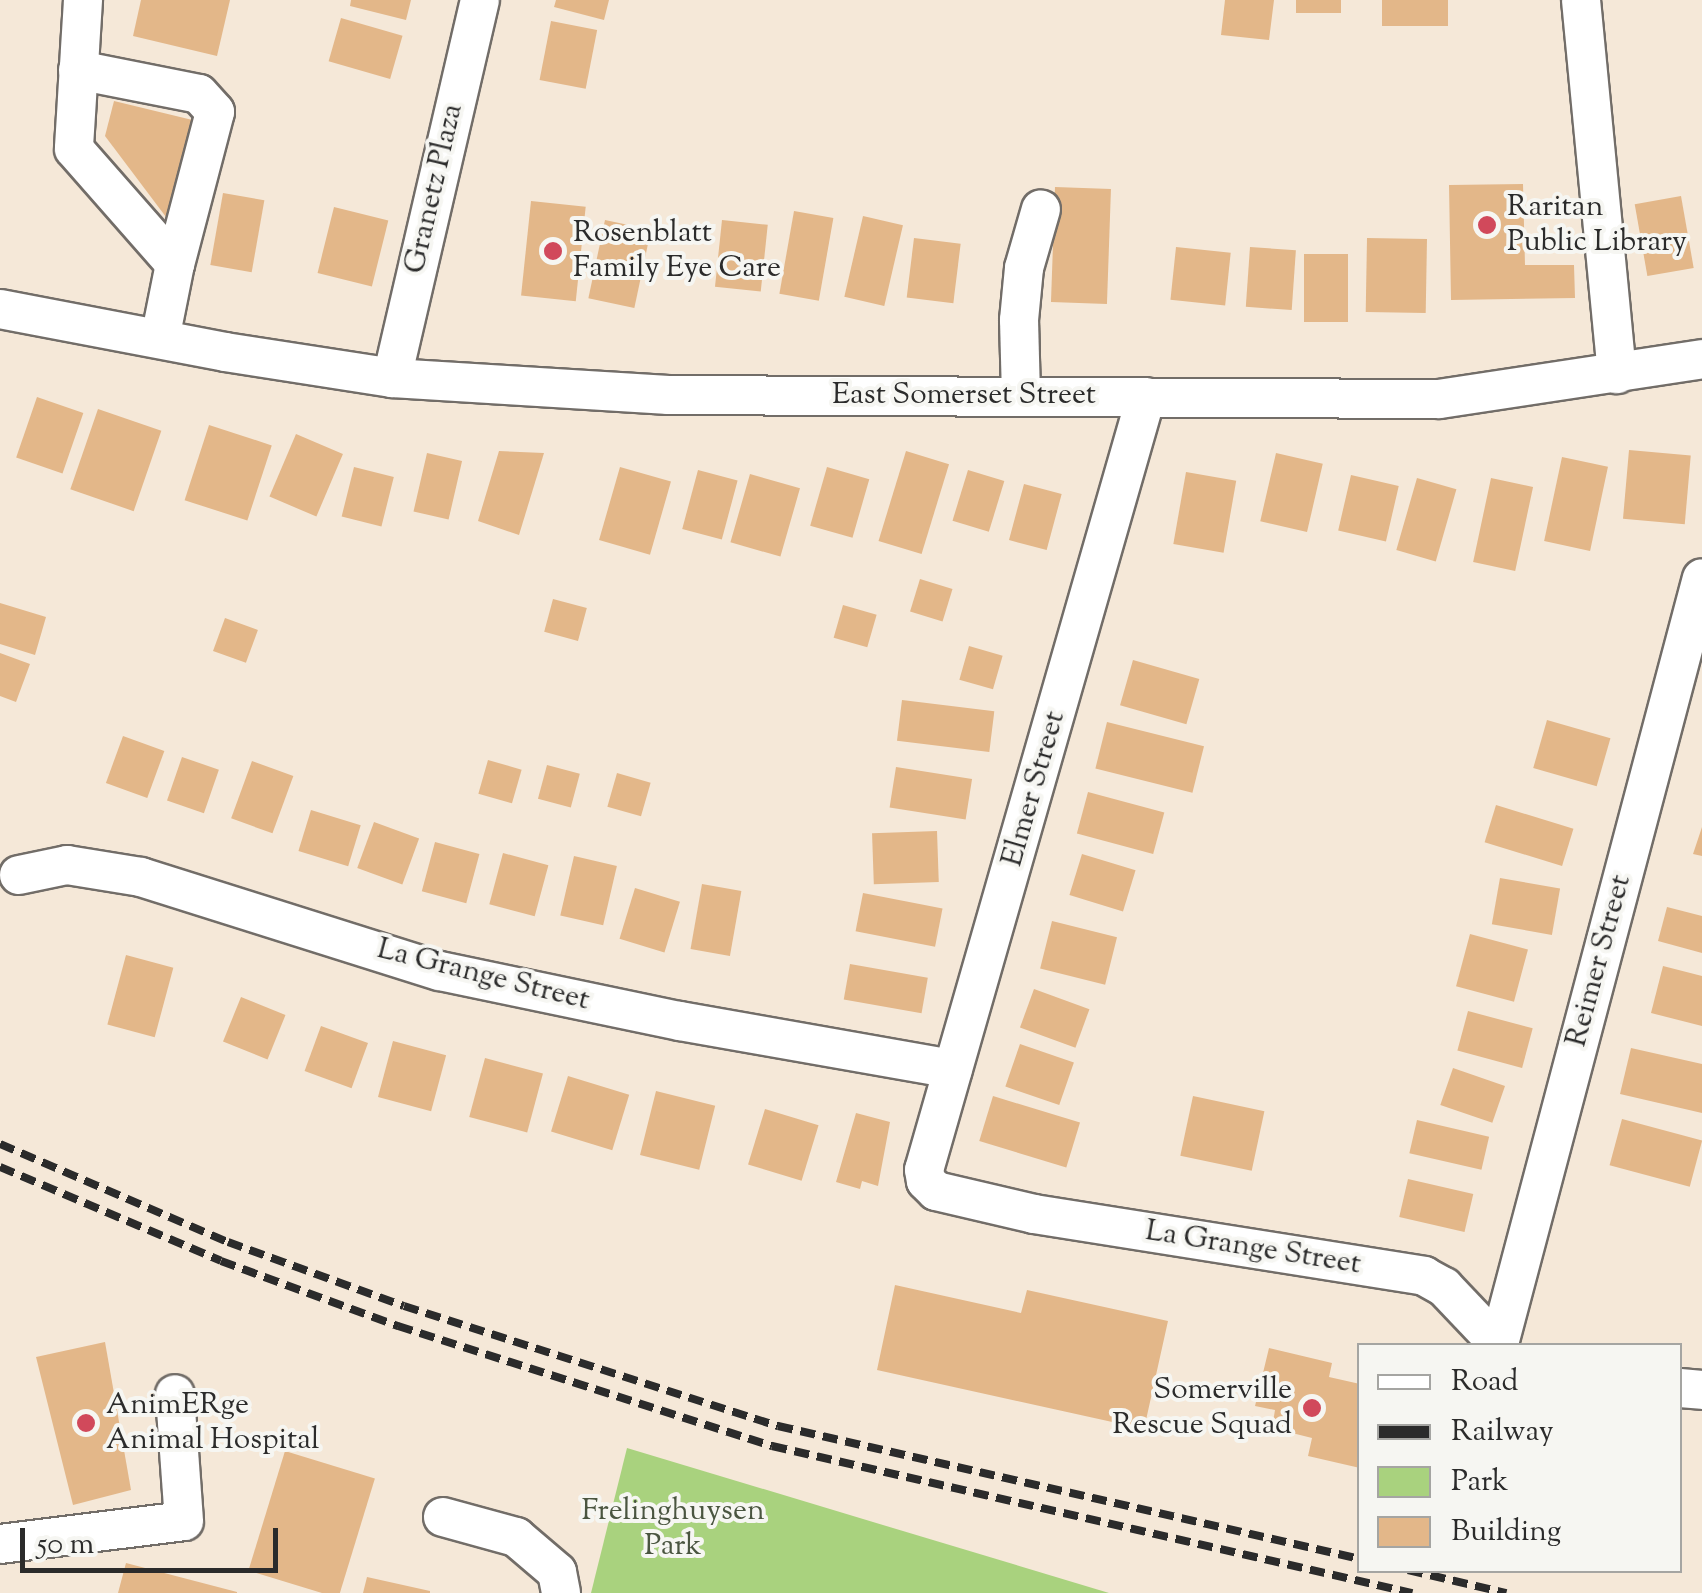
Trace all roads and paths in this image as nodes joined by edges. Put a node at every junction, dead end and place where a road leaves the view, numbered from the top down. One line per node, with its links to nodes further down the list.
1 (83, 0): 4 (street)
2 (480, 0): 11 (street, Granetz Plaza)
3 (1581, 0): 10 (street)
4 (78, 70): 6 (street); 6 (street)
5 (1041, 208): 12 (street)
6 (175, 264): 8 (street)
7 (0, 309): 8 (street, East Somerset Street)
8 (160, 340): 11 (street, East Somerset Street)
9 (1702, 359): 10 (street, East Somerset Street)
10 (1617, 374): 13 (street, East Somerset Street)
11 (392, 378): 12 (street, East Somerset Street)
12 (1021, 396): 13 (street, East Somerset Street)
13 (1146, 397): 16 (street, Elmer Street)
14 (1702, 578): 19 (street, Reimer Street)
15 (19, 875): 16 (street, La Grange Street)
16 (954, 1068): 17 (street, Elmer Street)
17 (926, 1181): 18 (street, La Grange Street)
18 (1498, 1343)
19 (1501, 1343)
20 (174, 1394): 22 (street)
21 (442, 1517): 23 (street)
22 (0, 1544)
23 (561, 1593)

